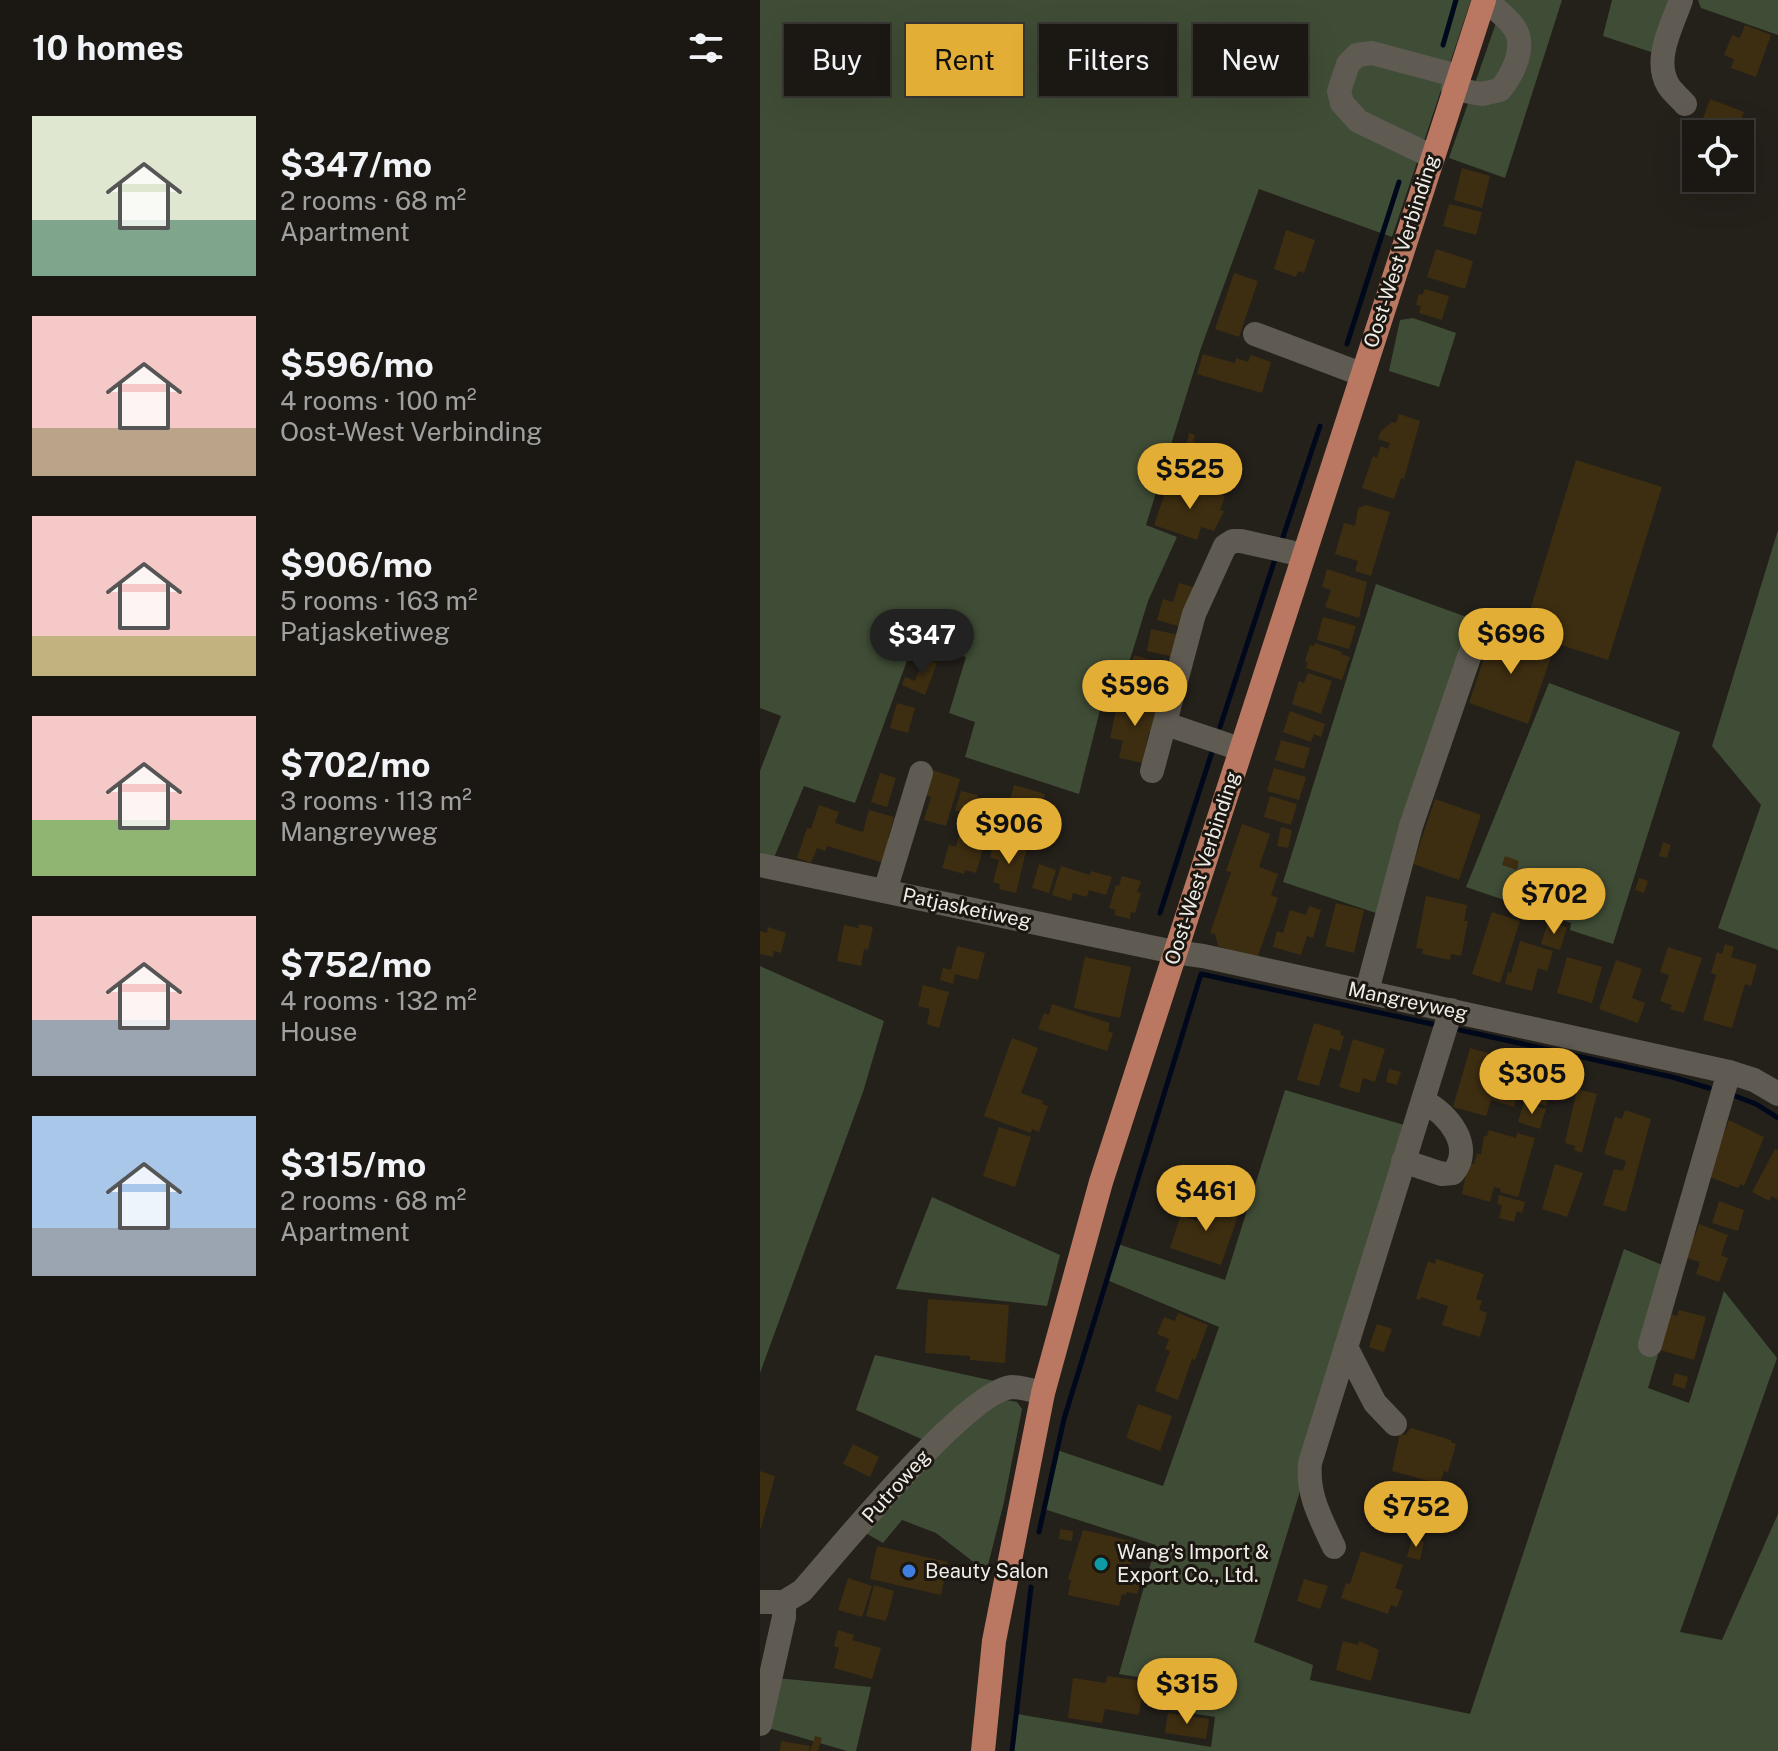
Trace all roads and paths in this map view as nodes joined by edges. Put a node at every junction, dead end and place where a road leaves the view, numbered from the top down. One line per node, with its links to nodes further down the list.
1 (1484, 0): 3 (main road, Oost-West Verbinding); 3 (street)
2 (1681, 0): 4 (street)
3 (1456, 83): 5 (main road, Oost-West Verbinding); 5 (street)
4 (1685, 104)
5 (1431, 156): 7 (main road, Oost-West Verbinding)
6 (1255, 334): 7 (street)
7 (1361, 374): 8 (main road, Oost-West Verbinding)
8 (1303, 555): 10 (street); 11 (main road, Oost-West Verbinding)
9 (1481, 622): 17 (street)
10 (1166, 724): 11 (street); 12 (street)
11 (1240, 749): 16 (main road, Oost-West Verbinding)
12 (1152, 771)
13 (921, 773): 15 (street)
14 (760, 865): 15 (street, Patjasketiweg)
15 (885, 891): 16 (street, Patjasketiweg)
16 (1174, 952): 17 (street, Mangreyweg); 25 (main road, Oost-West Verbinding)
17 (1367, 991): 18 (street, Mangreyweg)
18 (1451, 1010): 19 (street, Mangreyweg); 21 (street)
19 (1729, 1072): 20 (street, Mangreyweg); 23 (street)
20 (1778, 1094)
21 (1423, 1101): 22 (street); 22 (street)
22 (1403, 1161): 24 (street)
23 (1650, 1345)
24 (1346, 1347): 26 (street); 27 (street)
25 (1043, 1393): 28 (street, Putroweg); 30 (main road, Oost-West Verbinding)
26 (1395, 1424)
27 (1334, 1547)
28 (772, 1602): 29 (street)
29 (760, 1724)
30 (983, 1751)

